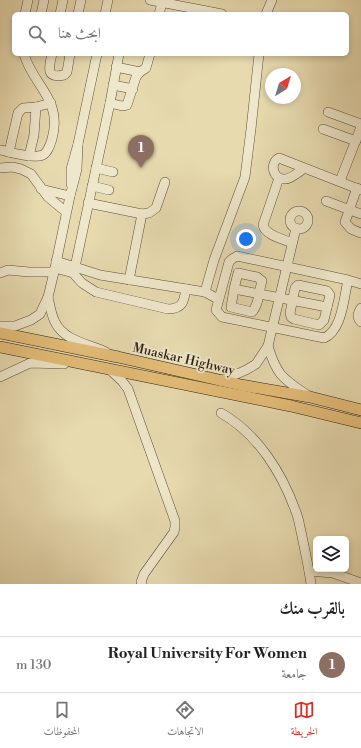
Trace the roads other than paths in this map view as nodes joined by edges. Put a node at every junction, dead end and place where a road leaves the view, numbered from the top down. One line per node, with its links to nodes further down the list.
1 (28, 0): 8 (lane)
2 (44, 0): 9 (lane)
3 (63, 0): 10 (lane)
4 (81, 0): 11 (lane)
5 (108, 0): 12 (lane)
6 (272, 0): 15 (lane)
7 (156, 1): 13 (lane); 14 (lane)
8 (25, 12)
9 (41, 12)
10 (60, 12)
11 (78, 12)
12 (105, 12)
13 (159, 12)
14 (212, 12)
15 (267, 12)
16 (25, 56): 27 (lane)
17 (52, 56): 18 (lane)
18 (70, 56)
19 (97, 56): 48 (lane)
20 (119, 56): 23 (lane)
21 (148, 56): 24 (lane)
22 (259, 56): 67 (lane)
23 (116, 67): 24 (lane); 25 (lane)
24 (140, 72): 26 (lane)
25 (113, 85): 26 (lane); 28 (lane)
26 (133, 89): 28 (lane)
27 (50, 103): 29 (lane); 36 (lane)
28 (110, 103): 38 (lane)
29 (36, 107): 35 (lane); 36 (lane)
30 (328, 112): 31 (lane)
31 (361, 124)
32 (361, 128): 34 (lane)
33 (323, 129): 34 (lane)
34 (356, 141): 42 (lane)
35 (4, 151): 36 (lane)
36 (29, 156)
37 (0, 168): 45 (lane)
38 (96, 168): 40 (lane); 44 (lane)
39 (304, 168): 41 (lane); 41 (lane); 42 (lane)
40 (113, 172)
41 (279, 178): 57 (lane)
42 (340, 181): 46 (lane)
43 (164, 182): 53 (lane)
44 (92, 186): 47 (lane); 50 (lane)
45 (41, 189): 48 (lane); 52 (lane)
46 (359, 189): 51 (lane)
47 (109, 190)
48 (71, 193): 52 (lane)
49 (326, 201): 51 (lane)
50 (88, 202): 53 (lane); 60 (lane)
51 (349, 210): 54 (lane); 56 (lane)
52 (66, 212): 58 (lane)
53 (142, 214): 62 (lane)
54 (361, 214)
55 (296, 228): 57 (lane)
56 (361, 233)
57 (292, 243): 59 (lane)
58 (55, 267): 60 (lane); 61 (lane); 69 (lane)
59 (287, 268): 63 (lane); 70 (lane); 71 (lane)
60 (74, 270): 62 (lane); 65 (lane)
61 (0, 273)
62 (129, 280): 65 (lane)
63 (348, 280): 64 (lane); 77 (lane)
64 (361, 284)
65 (186, 289): 67 (lane)
66 (234, 289): 68 (lane); 68 (lane); 68 (lane)
67 (205, 292): 71 (lane)
68 (258, 295): 70 (lane)
69 (48, 297): 76 (lane); 81 (lane)
70 (280, 298): 72 (lane); 77 (lane)
71 (218, 299): 77 (lane)
72 (292, 301): 73 (lane); 73 (lane); 73 (lane)
73 (327, 307)
74 (361, 308): 75 (lane)
75 (361, 322)
76 (0, 326)
77 (272, 327): 79 (lane)
78 (0, 333): 81 (main road, Muaskar Highway)
79 (268, 346): 85 (lane); 86 (lane)
80 (0, 347): 82 (main road, Muaskar Highway)
81 (118, 357): 85 (main road, Muaskar Highway)
82 (89, 365): 83 (main road, Muaskar Highway); 84 (lane)
83 (108, 369): 89 (main road, Muaskar Highway); 92 (lane)
84 (0, 377)
85 (221, 381): 86 (main road, Muaskar Highway)
86 (310, 397): 87 (main road, Muaskar Highway)
87 (361, 410)
88 (221, 413): 90 (lane)
89 (361, 423)
90 (309, 571): 91 (lane); 93 (lane)
91 (361, 583)
92 (142, 584)
93 (311, 584)

